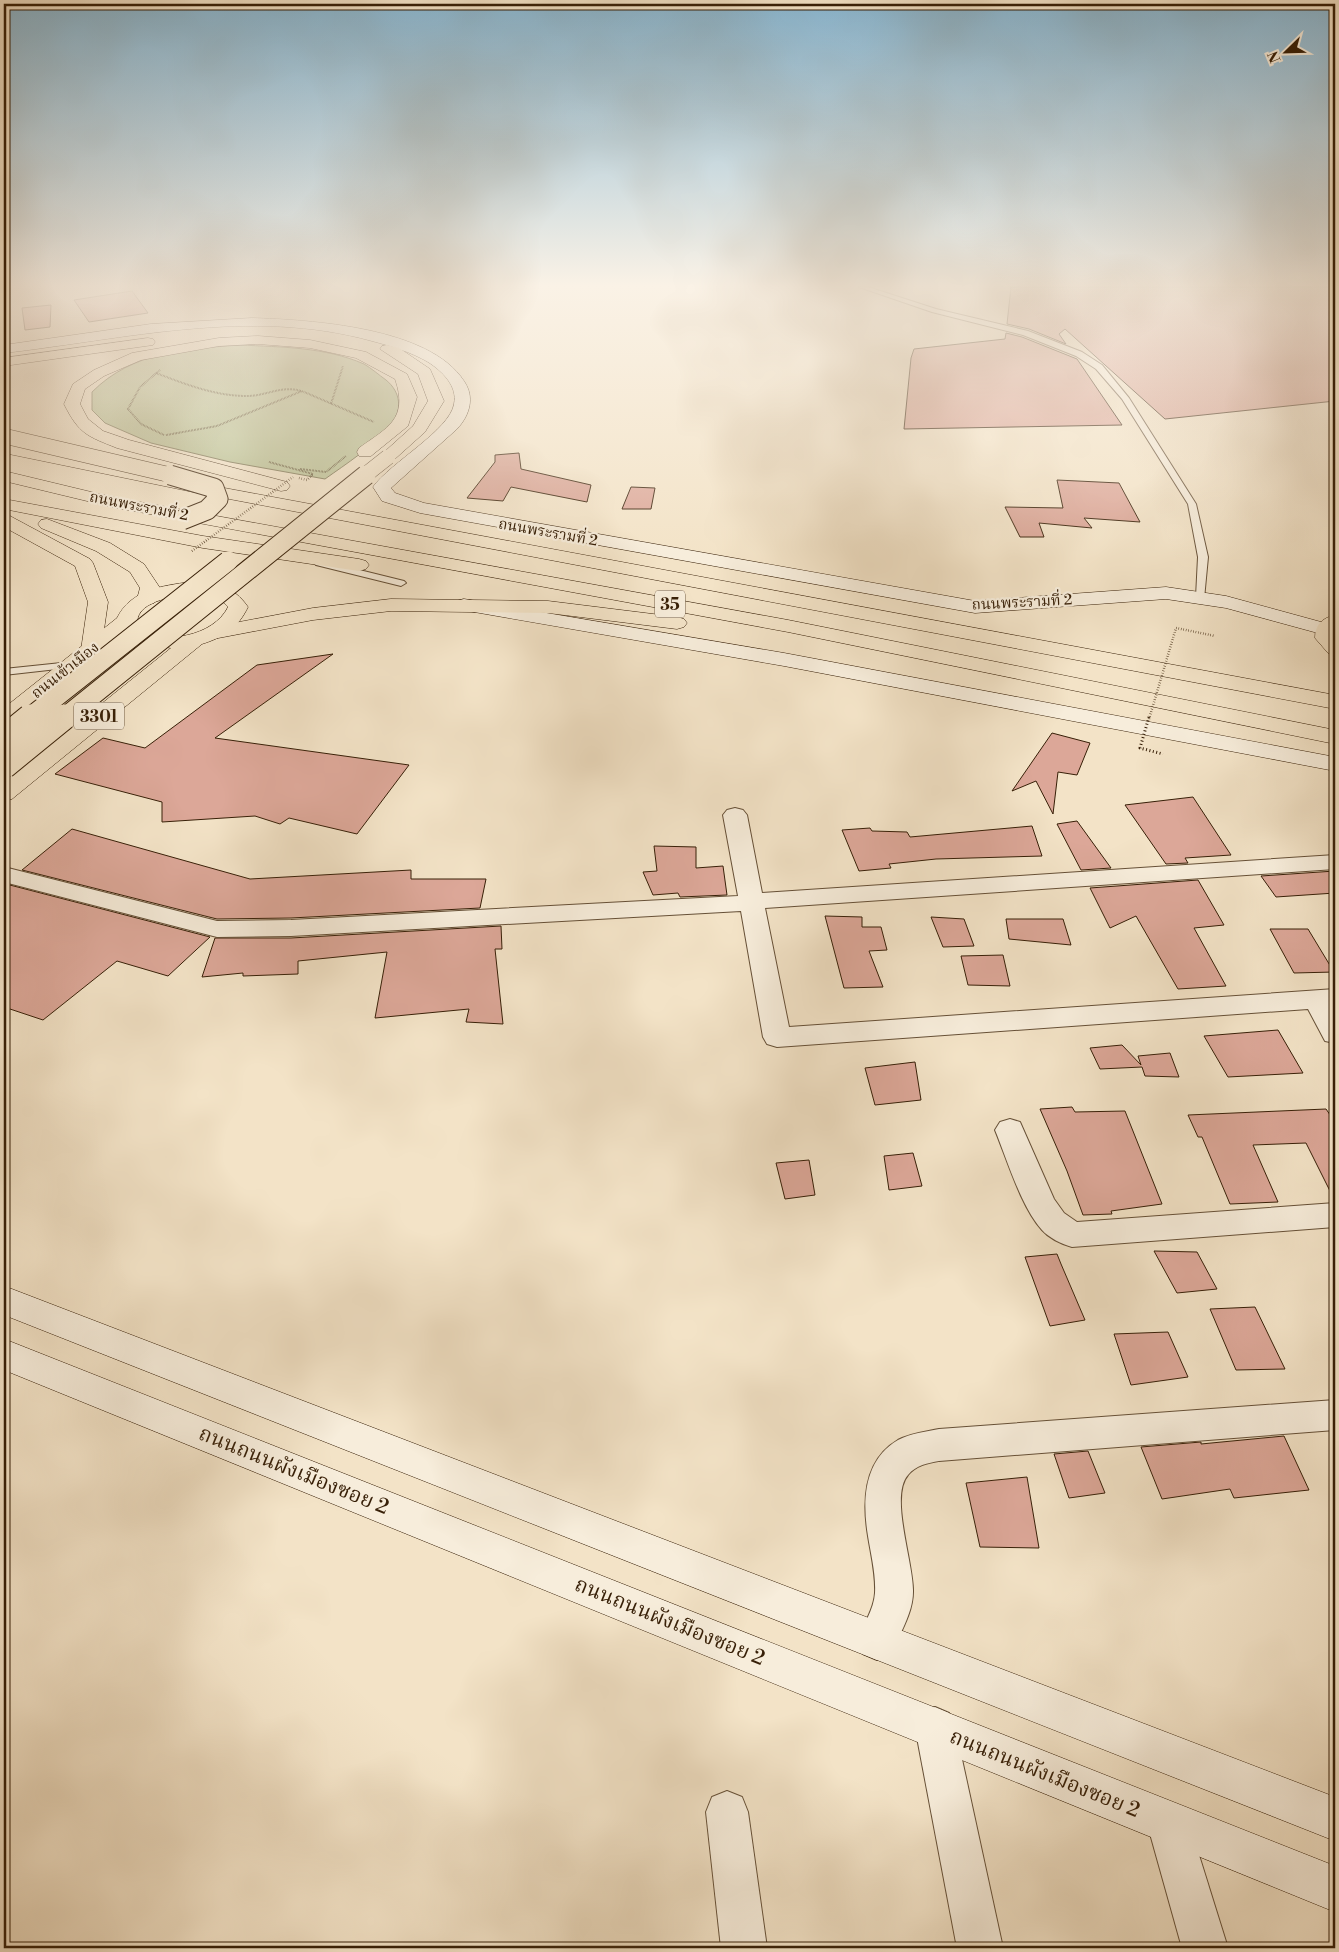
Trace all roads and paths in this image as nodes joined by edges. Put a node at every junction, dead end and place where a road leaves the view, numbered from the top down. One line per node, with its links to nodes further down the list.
1 (91, 378): 20 (main road)
2 (150, 378): 13 (path)
3 (170, 378): 9 (path)
4 (339, 378): 10 (path)
5 (402, 378): 16 (main road)
6 (427, 378): 54 (main road, bridge)
7 (455, 378): 32 (main road, ถนนพระรามที่ 2)
8 (1108, 378): 32 (lane)
9 (302, 391): 10 (path); 13 (path)
10 (331, 404): 11 (path)
11 (380, 425)
12 (4, 436): 21 (main road, bridge)
13 (166, 436): 14 (path)
14 (173, 438)
15 (4, 448): 28 (main road, ถนนพระรามที่ 2 / 35)
16 (357, 453): 18 (path); 51 (main road, bridge)
17 (262, 461): 18 (path)
18 (300, 469): 20 (path)
19 (4, 476): 38 (main road, ถนนพระรามที่ 2 / 35)
20 (302, 485): 26 (path, bridge); 28 (main road)
21 (4, 495)
22 (4, 504): 25 (main road)
23 (4, 509): 33 (main road)
24 (4, 520): 43 (main road)
25 (240, 549): 27 (main road); 30 (main road)
26 (192, 551)
27 (279, 555): 29 (lane); 31 (main road); 38 (main road)
28 (622, 567): 34 (main road, ถนนพระรามที่ 2 / 35)
29 (401, 583)
30 (190, 588): 31 (main road, ถนนเข้าเมือง); 33 (main road, ถนนเข้าเมือง)
31 (223, 593): 39 (main road)
32 (1201, 598): 37 (main road, ถนนพระรามที่ 2)
33 (147, 599): 36 (main road, ถนนเข้าเมือง)
34 (803, 602): 38 (main road); 41 (main road, ถนนพระรามที่ 2 / 35)
35 (461, 604): 39 (main road); 44 (main road); 53 (main road, 35)
36 (126, 621): 39 (main road); 43 (main road, ถนนเข้าเมือง)
37 (1330, 625): 42 (main road)
38 (788, 626): 44 (main road, ถนนพระรามที่ 2 / 35)
39 (204, 636): 55 (main road, 3301)
40 (1215, 636): 52 (path, bridge)
41 (1008, 641): 47 (main road); 48 (main road, ถนนพระรามที่ 2 / 35)
42 (1335, 649)
43 (90, 650): 45 (main road, ถนนเข้าเมือง)
44 (931, 655): 50 (main road, ถนนพระรามที่ 2 / 35)
45 (71, 665): 46 (lane); 49 (main road, ถนนเข้าเมือง)
46 (4, 672)
47 (1335, 684)
48 (1335, 702)
49 (4, 718)
50 (1335, 737)
51 (4, 738)
52 (1163, 754)
53 (1335, 764)
54 (4, 766)
55 (4, 794)
56 (735, 815): 59 (street)
57 (1335, 862): 59 (street)
58 (4, 875): 59 (street)
59 (750, 903): 60 (street)
60 (1326, 999): 61 (street)
61 (1335, 1034)
62 (1010, 1130): 63 (street)
63 (1335, 1215)
64 (4, 1300): 67 (main road)
65 (4, 1354): 68 (main road, ถนนถนนผังเมืองซอย 2)
66 (1335, 1414): 67 (street)
67 (877, 1640): 70 (main road)
68 (935, 1727): 71 (main road, ถนนถนนผังเมืองซอย 2); 74 (street)
69 (727, 1812): 73 (street)
70 (1335, 1819)
71 (1168, 1823): 72 (main road, ถนนถนนผังเมืองซอย 2); 75 (street)
72 (1335, 1889)
73 (744, 1948)
74 (980, 1948)
75 (1205, 1948)

